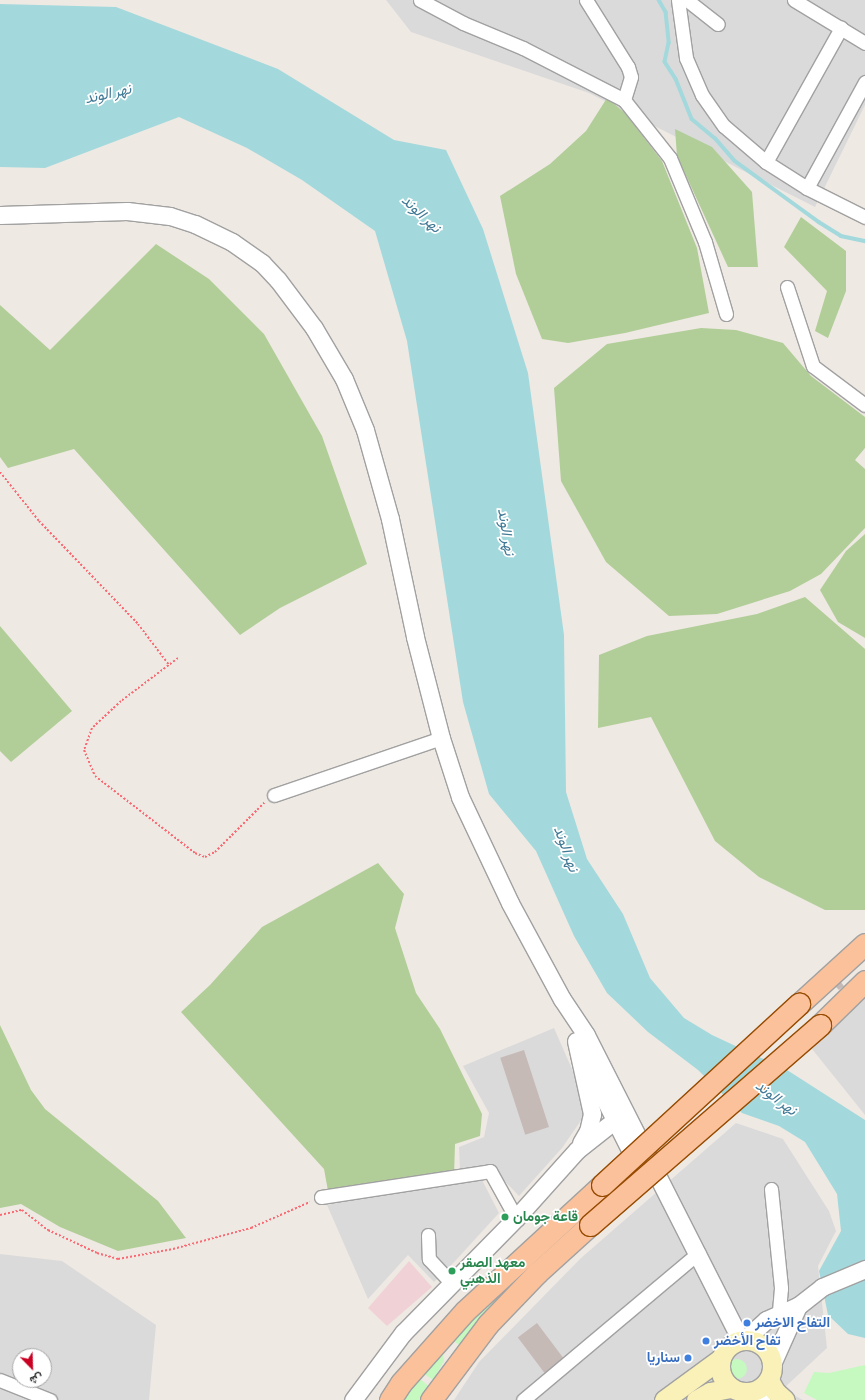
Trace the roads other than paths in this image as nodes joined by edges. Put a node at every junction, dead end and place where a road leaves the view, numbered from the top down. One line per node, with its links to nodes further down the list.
1 (420, 0): 10 (street)
2 (586, 0): 10 (street)
3 (678, 0): 11 (street)
4 (687, 0): 6 (street)
5 (794, 0): 7 (street)
6 (718, 24)
7 (841, 28): 8 (street); 11 (street)
8 (865, 43)
9 (865, 82): 12 (street)
10 (624, 100): 16 (street)
11 (766, 162): 12 (street)
12 (807, 188): 14 (street)
13 (0, 215): 18 (street)
14 (865, 217)
15 (787, 287): 17 (street)
16 (726, 314)
17 (865, 405)
18 (441, 738): 19 (street); 22 (street)
19 (274, 794)
20 (865, 944): 41 (main road, bridge)
21 (865, 981): 42 (main road, bridge)
22 (562, 999): 23 (street); 24 (street)
23 (576, 1042): 24 (street); 25 (street)
24 (619, 1116): 25 (street); 30 (street)
25 (577, 1150): 28 (street)
26 (770, 1189): 34 (street)
27 (321, 1197): 28 (street)
28 (516, 1218): 32 (street)
29 (428, 1235): 32 (street)
30 (694, 1256): 35 (street); 43 (street)
31 (865, 1269): 33 (street)
32 (452, 1283): 40 (street)
33 (798, 1306): 34 (street); 37 (street)
34 (779, 1313): 35 (street)
35 (734, 1345): 37 (main road); 38 (main road); 44 (main road)
36 (0, 1380): 39 (street)
37 (765, 1386): 38 (main road); 46 (main road)
38 (735, 1390): 45 (main road)
39 (50, 1400)
40 (353, 1400)
41 (390, 1400)
42 (431, 1400)
43 (523, 1400)
44 (664, 1400)
45 (696, 1400)
46 (785, 1400)

